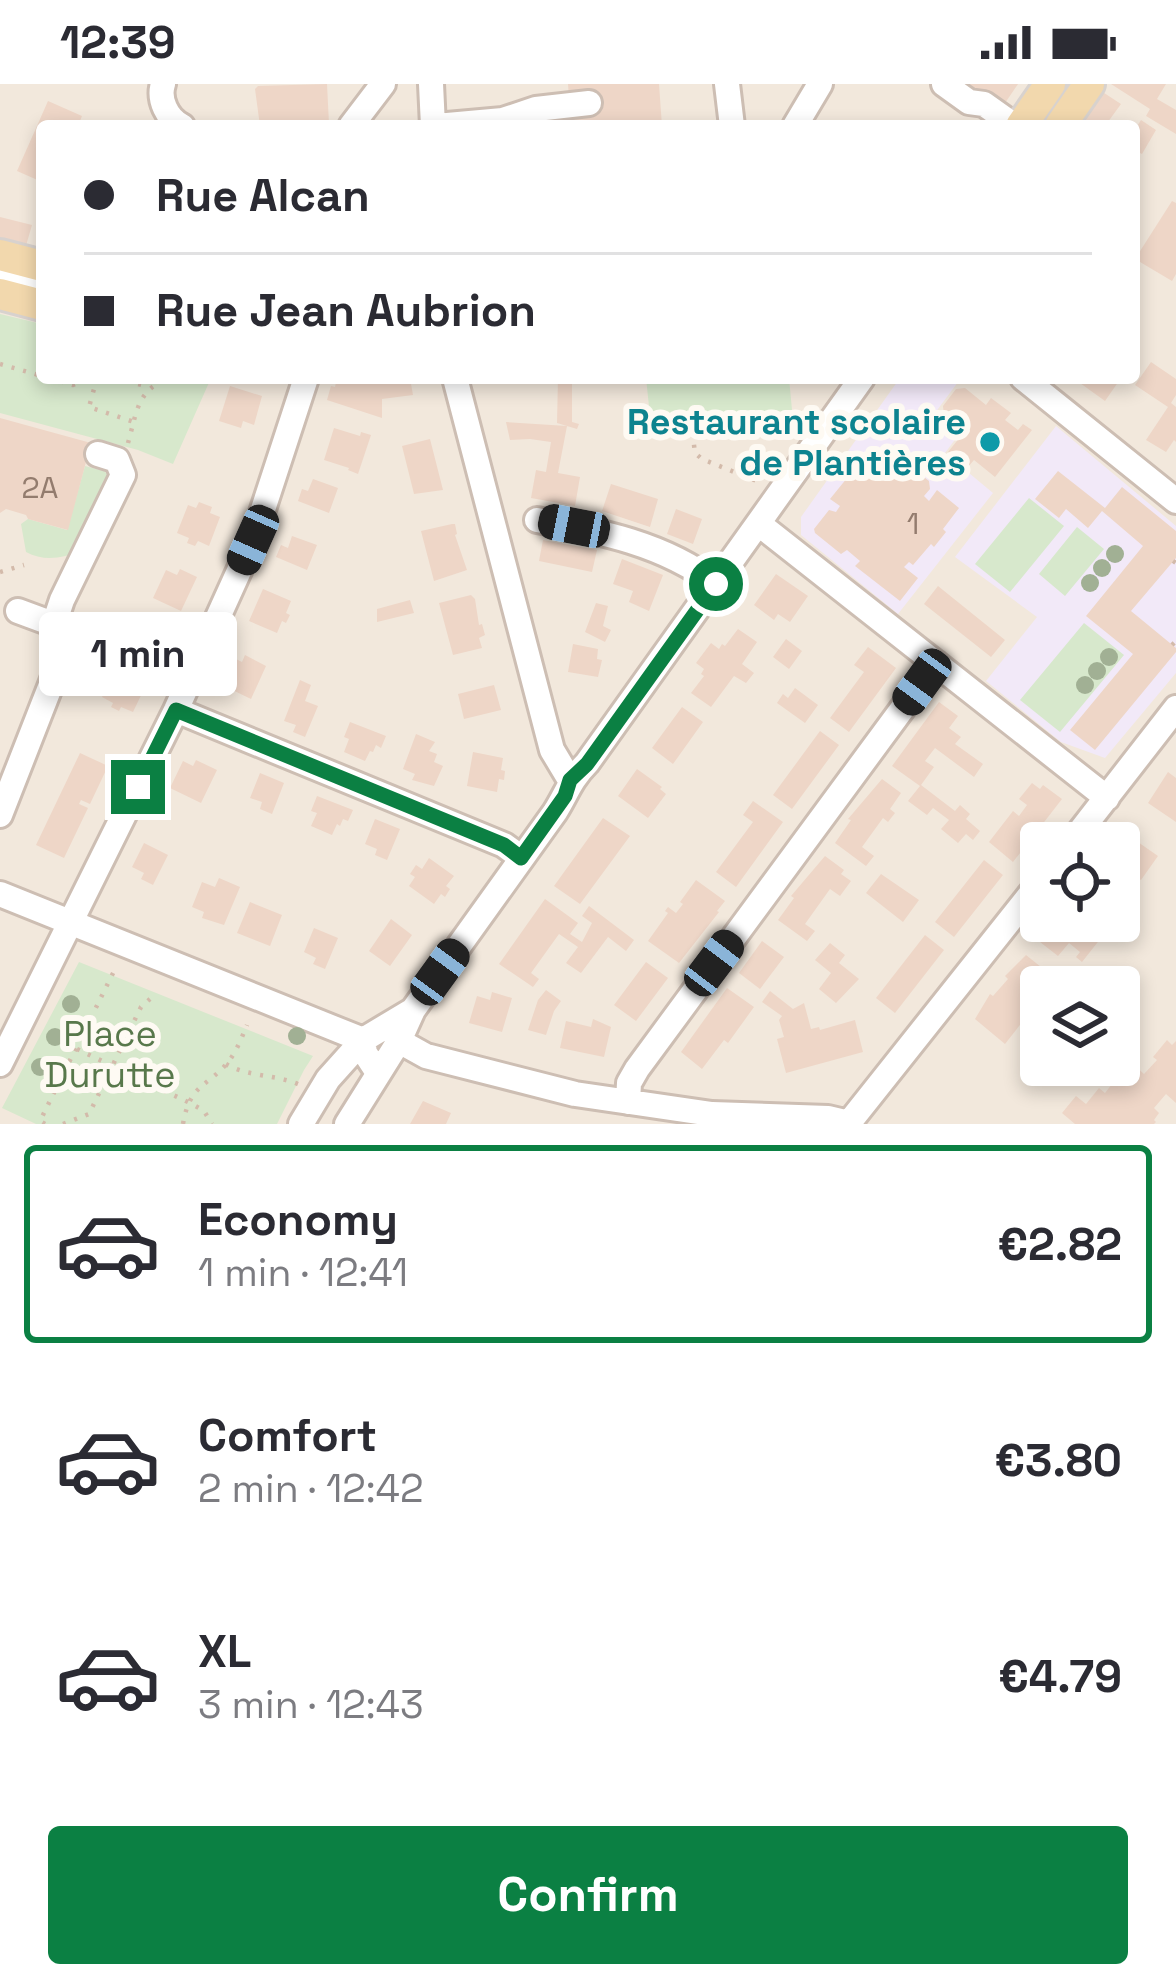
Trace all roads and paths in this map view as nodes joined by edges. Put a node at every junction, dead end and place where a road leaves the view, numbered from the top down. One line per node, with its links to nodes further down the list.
1 (163, 84): 11 (street)
2 (383, 84): 12 (street)
3 (431, 84): 13 (street)
4 (727, 84): 15 (street)
5 (820, 84): 16 (street)
6 (944, 84): 17 (street)
7 (1050, 84): 18 (main road)
8 (1062, 84): 19 (street)
9 (1089, 84): 20 (main road)
10 (589, 103): 14 (street)
11 (174, 120)
12 (356, 120)
13 (434, 120)
14 (503, 120)
15 (731, 120)
16 (799, 120)
17 (1009, 120)
18 (1023, 120)
19 (1037, 120)
20 (1064, 120)
21 (0, 255): 22 (main road)
22 (36, 264)
23 (0, 276): 24 (street)
24 (36, 285)
25 (0, 294): 26 (main road)
26 (36, 303)
27 (0, 364): 28 (path)
28 (36, 374)
29 (92, 384): 38 (path)
30 (138, 384): 36 (path)
31 (156, 384): 36 (path)
32 (304, 384): 51 (street)
33 (456, 384): 52 (street)
34 (858, 384): 40 (street)
35 (1030, 384): 41 (street)
36 (149, 387): 38 (path)
37 (691, 421): 40 (path)
38 (134, 422): 39 (path)
39 (107, 457): 48 (street)
40 (782, 491): 43 (street)
41 (1176, 501)
42 (537, 520): 46 (street)
43 (759, 524): 46 (street); 49 (street)
44 (24, 565): 45 (path)
45 (0, 572)
46 (716, 584): 52 (street)
47 (18, 611): 48 (street)
48 (54, 624): 54 (street)
49 (936, 663): 53 (street); 73 (street)
50 (1176, 708): 53 (street)
51 (176, 710): 56 (street); 59 (street)
52 (570, 780): 56 (street)
53 (1106, 797): 55 (street)
54 (0, 815)
55 (1087, 822)
56 (521, 858): 62 (street)
57 (0, 894): 59 (street)
58 (1020, 908): 80 (street)
59 (70, 923): 60 (street); 67 (street)
60 (125, 945): 64 (street); 66 (path)
61 (150, 999): 69 (path)
62 (413, 1010): 64 (street); 65 (street)
63 (247, 1025): 68 (path)
64 (363, 1040): 70 (street); 71 (street)
65 (399, 1041): 70 (street); 73 (street)
66 (76, 1048): 69 (path); 74 (path)
67 (0, 1064)
68 (226, 1064): 71 (path); 72 (path)
69 (113, 1067): 72 (path); 75 (path)
70 (378, 1073): 79 (street)
71 (316, 1096): 78 (street)
72 (188, 1102): 76 (path); 77 (path)
73 (628, 1102): 80 (street)
74 (45, 1124)
75 (63, 1124)
76 (183, 1124)
77 (212, 1124)
78 (301, 1124)
79 (347, 1124)
80 (849, 1124)

